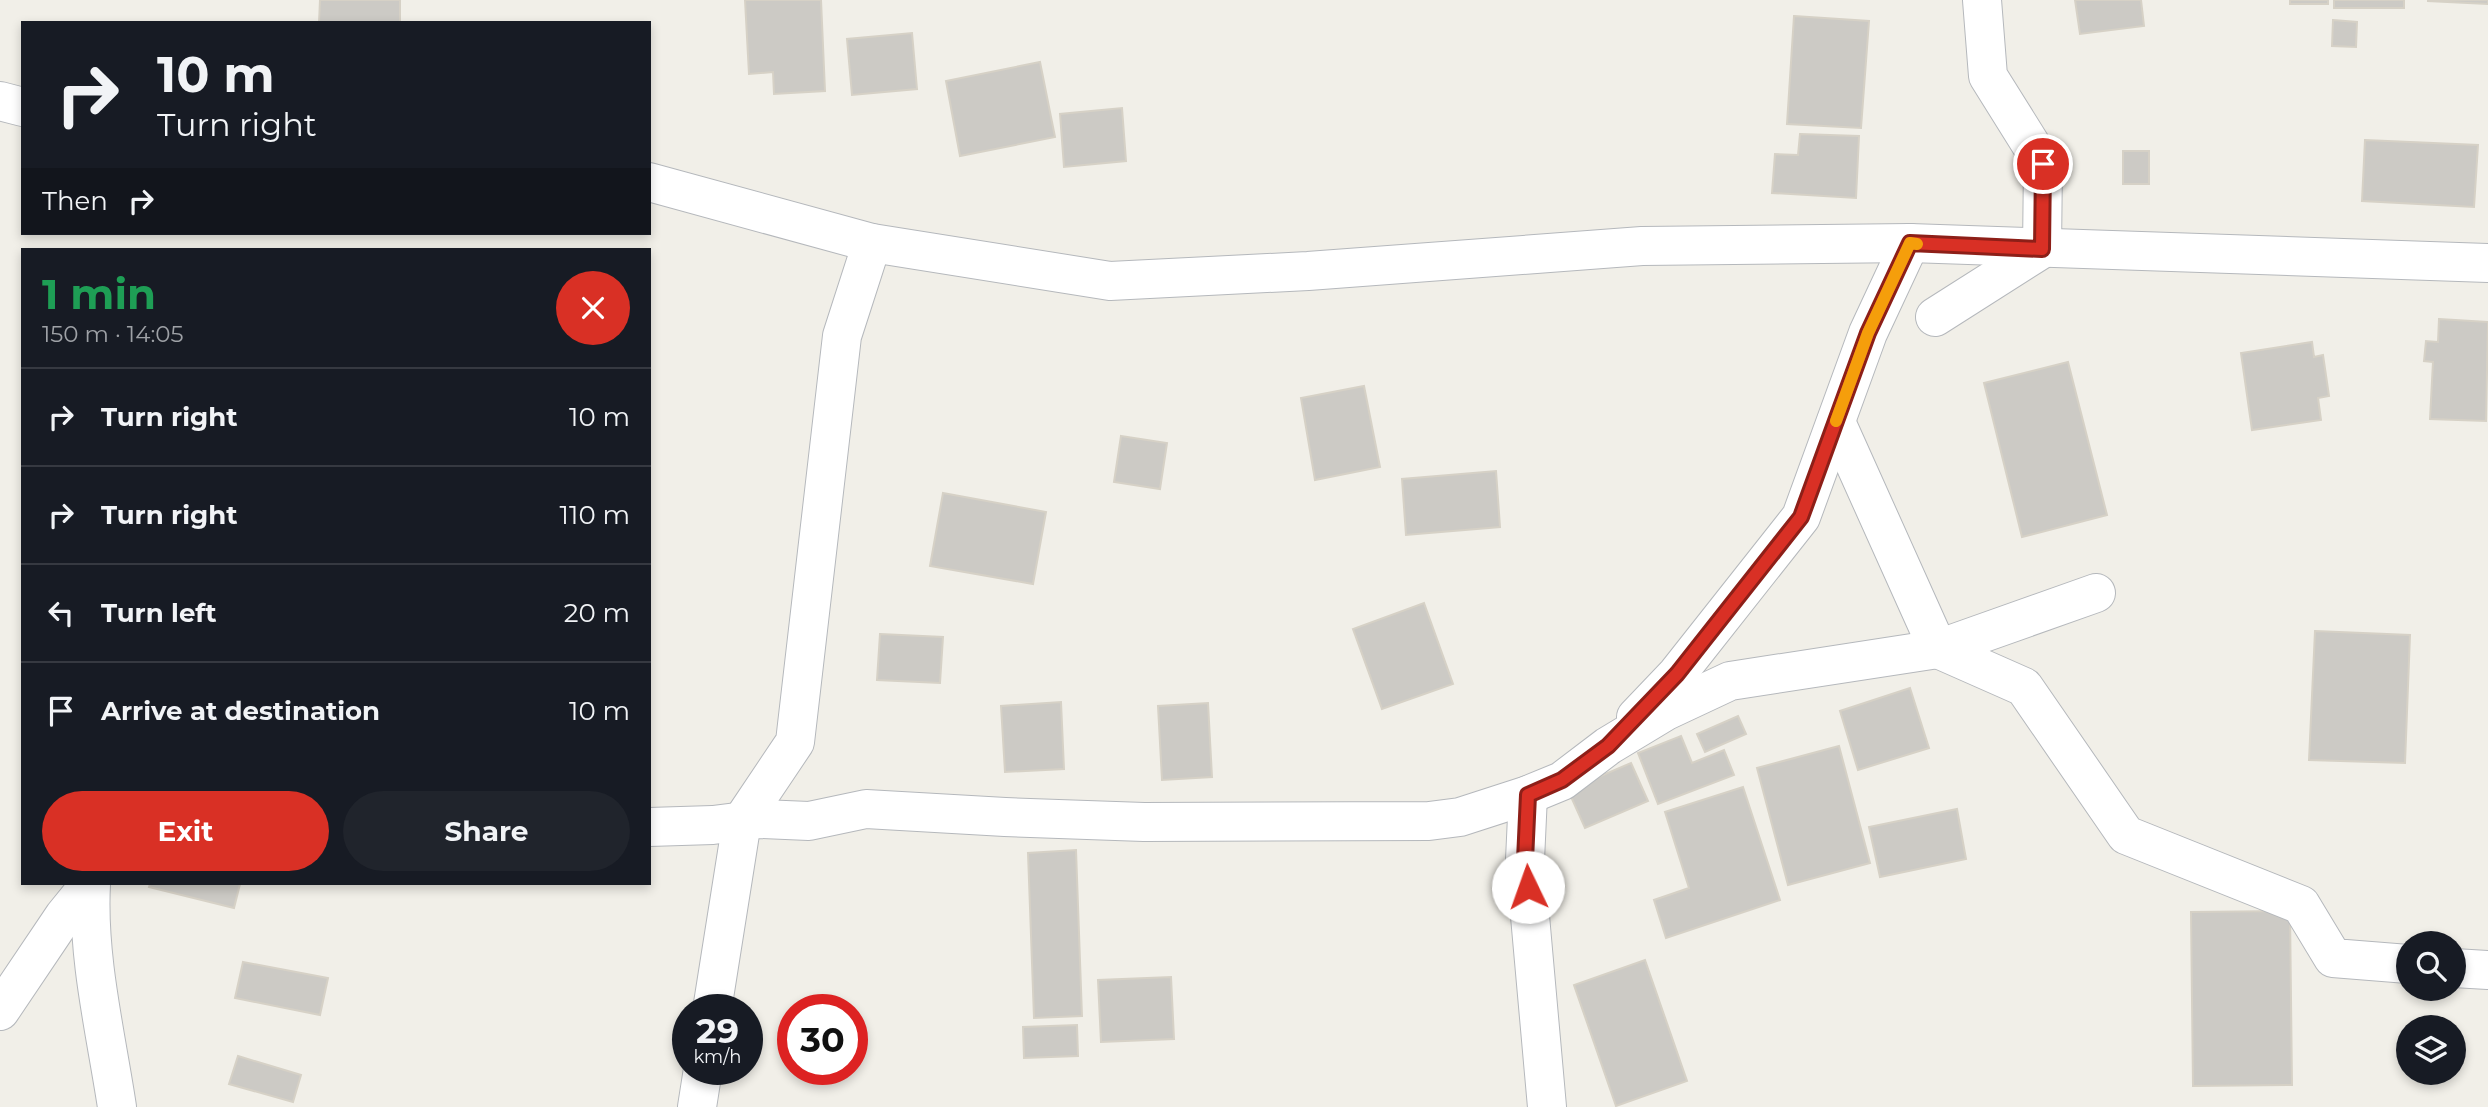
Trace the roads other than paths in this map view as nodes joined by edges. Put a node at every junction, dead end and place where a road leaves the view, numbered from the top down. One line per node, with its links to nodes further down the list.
1 (1982, 0): 7 (street)
2 (0, 101): 3 (street)
3 (21, 106)
4 (651, 183): 5 (street)
5 (872, 243): 6 (street); 15 (street)
6 (1910, 243): 7 (street); 10 (street)
7 (2042, 249): 8 (street); 9 (street)
8 (2488, 263)
9 (1935, 317)
10 (1836, 422): 12 (street); 13 (street)
11 (2096, 593): 12 (street)
12 (1938, 649): 13 (street); 19 (street)
13 (1608, 746): 14 (street)
14 (1528, 795): 15 (street); 27 (street)
15 (742, 821): 16 (street); 22 (street)
16 (651, 827)
17 (90, 885): 23 (street)
18 (91, 885): 25 (street)
19 (2396, 963)
20 (2466, 969): 21 (street)
21 (2488, 970)
22 (715, 994)
23 (0, 1011)
24 (700, 1085): 26 (street)
25 (117, 1107)
26 (696, 1107)
27 (1547, 1107)

